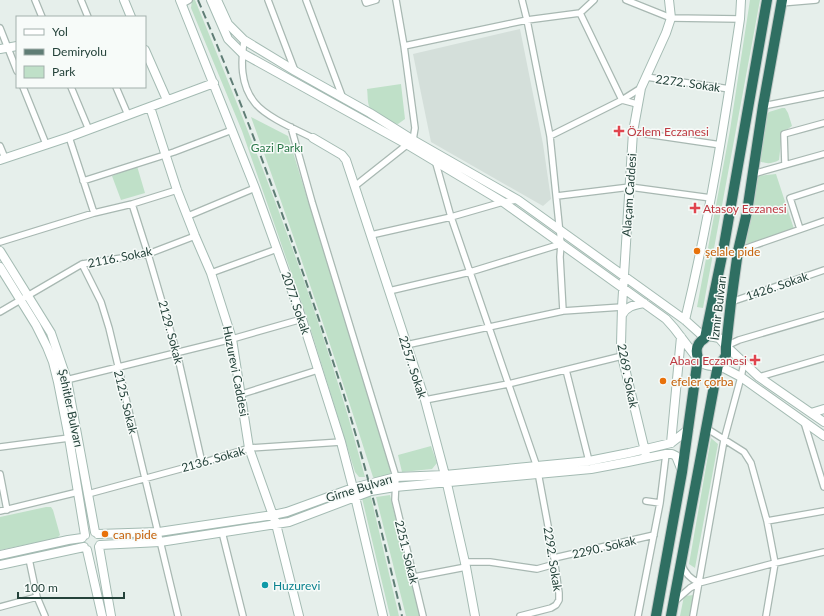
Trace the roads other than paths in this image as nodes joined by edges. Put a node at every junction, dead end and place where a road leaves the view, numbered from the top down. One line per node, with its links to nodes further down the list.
1 (35, 0): 21 (street)
2 (81, 0): 22 (street)
3 (124, 0): 23 (main road)
4 (211, 0): 33 (main road)
5 (218, 0): 28 (main road)
6 (268, 0): 35 (street)
7 (306, 0): 44 (street)
8 (365, 0): 9 (street)
9 (376, 0)
10 (396, 0): 30 (street)
11 (522, 0): 26 (street)
12 (594, 0): 20 (street)
13 (626, 0): 24 (street)
14 (669, 0): 24 (main road, Alaçam Caddesi)
15 (741, 0): 25 (main road)
16 (767, 0): 114 (highway, İzmir Bulvarı)
17 (816, 0): 19 (street)
18 (184, 1): 37 (main road, 2077. Sokak)
19 (782, 2): 48 (highway, İzmir Bulvarı)
20 (580, 13): 26 (street); 46 (street)
21 (42, 16)
22 (88, 16)
23 (131, 16)
24 (671, 18): 25 (street); 36 (main road, Alaçam Caddesi)
25 (740, 19): 42 (main road)
26 (527, 20): 30 (street); 56 (street)
27 (0, 28): 31 (street)
28 (244, 40): 33 (street); 35 (main road)
29 (16, 46): 31 (main road)
30 (404, 46): 59 (street)
31 (4, 48): 34 (street)
32 (146, 52): 45 (main road)
33 (242, 53): 52 (street); 59 (main road)
34 (16, 69)
35 (295, 71): 44 (main road)
36 (646, 77): 41 (main road, Alaçam Caddesi); 42 (street, 2272. Sokak)
37 (214, 83): 45 (main road); 54 (main road, 2077. Sokak)
38 (23, 88): 60 (street)
39 (71, 88): 53 (street)
40 (116, 88): 50 (street)
41 (641, 88): 46 (street); 47 (main road, Alaçam Caddesi)
42 (730, 88): 61 (main road)
43 (824, 94): 48 (street)
44 (342, 96): 59 (main road)
45 (167, 100): 49 (main road)
46 (622, 100): 47 (street); 56 (street)
47 (637, 104): 55 (main road, Alaçam Caddesi)
48 (763, 106): 69 (highway, İzmir Bulvarı)
49 (150, 107): 50 (main road); 64 (main road, Huzurevi Caddesi)
50 (128, 115): 53 (main road)
51 (824, 123): 68 (street)
52 (291, 127): 58 (street); 155 (street)
53 (89, 130): 57 (main road)
54 (232, 130): 64 (street); 74 (main road, 2077. Sokak)
55 (633, 132): 61 (street); 72 (main road, Alaçam Caddesi)
56 (550, 136): 76 (street)
57 (69, 137): 60 (main road); 70 (street)
58 (313, 138): 71 (main road, 2257. Sokak)
59 (410, 142): 63 (main road); 67 (main road); 71 (street)
60 (46, 144): 66 (main road)
61 (721, 145): 77 (main road)
62 (0, 146): 66 (street)
63 (434, 152): 67 (street, 2292. Sokak); 78 (main road)
64 (166, 154): 70 (street); 75 (main road, Huzurevi Caddesi)
65 (824, 154): 68 (street)
66 (3, 159)
67 (435, 162): 79 (main road); 83 (street, 2292. Sokak)
68 (785, 165): 69 (street)
69 (753, 174): 93 (highway, İzmir Bulvarı)
70 (83, 181): 81 (street)
71 (355, 186): 87 (main road, 2257. Sokak)
72 (630, 187): 76 (street); 77 (street); 100 (main road, Alaçam Caddesi)
73 (824, 187): 85 (street)
74 (255, 188): 82 (street); 91 (main road, 2077. Sokak)
75 (177, 190): 80 (street); 82 (main road, Huzurevi Caddesi)
76 (556, 196): 86 (street)
77 (711, 198): 111 (main road)
78 (518, 200): 79 (street); 86 (main road)
79 (503, 202): 83 (street); 90 (main road)
80 (132, 204): 81 (street); 94 (street, 2129. Sokak)
81 (94, 213): 89 (street)
82 (188, 216): 88 (main road, Huzurevi Caddesi)
83 (451, 217): 87 (street); 98 (street, 2292. Sokak)
84 (824, 221): 85 (street)
85 (800, 229): 93 (street)
86 (560, 231): 90 (street); 100 (main road)
87 (371, 235): 102 (main road, 2257. Sokak)
88 (195, 236): 94 (street, 2116. Sokak); 99 (main road, Huzurevi Caddesi)
89 (0, 242)
90 (561, 244): 98 (street); 101 (main road); 106 (street)
91 (277, 249): 99 (street); 110 (main road, 2077. Sokak)
92 (0, 251): 103 (main road, Şehitler Bulvarı)
93 (738, 251): 104 (highway, İzmir Bulvarı)
94 (148, 254): 95 (street, 2116. Sokak); 118 (street, 2129. Sokak)
95 (82, 264): 103 (street, 2116. Sokak); 124 (street, 2125. Sokak)
96 (0, 267): 103 (main road, Şehitler Bulvarı)
97 (824, 270): 104 (street, 1426. Sokak)
98 (470, 272): 102 (street); 112 (street, 2292. Sokak)
99 (211, 273): 115 (main road, Huzurevi Caddesi)
100 (624, 278): 101 (main road, 2269. Sokak); 111 (main road)
101 (623, 288): 105 (main road); 107 (main road, 2269. Sokak)
102 (389, 291): 116 (main road, 2257. Sokak)
103 (24, 299): 108 (street, 2116. Sokak); 129 (main road, Şehitler Bulvarı); 130 (main road, Şehitler Bulvarı)
104 (731, 302): 117 (highway, İzmir Bulvarı)
105 (644, 303): 107 (main road); 113 (main road)
106 (563, 311): 107 (street); 112 (street)
107 (622, 311): 119 (main road, 2269. Sokak)
108 (0, 312)
109 (824, 315): 117 (street)
110 (302, 319): 115 (street); 125 (main road, 2077. Sokak)
111 (685, 320): 114 (main road)
112 (489, 328): 116 (street); 131 (street, 2292. Sokak)
113 (682, 337): 120 (main road); 144 (main road)
114 (704, 338): 117 (main road); 120 (highway, İzmir Bulvarı)
115 (232, 339): 118 (street); 132 (main road, Huzurevi Caddesi)
116 (406, 345): 133 (main road, 2257. Sokak)
117 (726, 346): 122 (main road); 123 (highway, İzmir Bulvarı)
118 (177, 353): 124 (street); 151 (street, 2129. Sokak)
119 (622, 356): 126 (street); 147 (main road, 2269. Sokak)
120 (698, 358): 123 (main road); 139 (highway, İzmir Bulvarı)
121 (824, 358): 128 (street)
122 (744, 363): 127 (street); 128 (main road)
123 (718, 365): 127 (main road); 138 (highway, İzmir Bulvarı)
124 (118, 367): 129 (street); 156 (street, 2125. Sokak)
125 (318, 370): 132 (street); 143 (main road, 2077. Sokak)
126 (566, 370): 131 (street); 150 (street)
127 (742, 377): 136 (main road); 142 (street)
128 (759, 377): 135 (main road)
129 (67, 380): 130 (street); 162 (main road, Şehitler Bulvarı)
130 (58, 382): 141 (main road, Şehitler Bulvarı)
131 (508, 384): 133 (street); 152 (street, 2292. Sokak)
132 (242, 394): 146 (main road, Huzurevi Caddesi)
133 (425, 400): 157 (main road, 2257. Sokak)
134 (824, 409): 135 (main road)
135 (811, 413): 137 (main road)
136 (803, 420): 140 (main road); 158 (street)
137 (824, 422)
138 (706, 428): 142 (street); 184 (highway, İzmir Bulvarı)
139 (689, 429): 144 (main road, Girne Bulvarı); 153 (highway, İzmir Bulvarı)
140 (824, 436)
141 (69, 438): 145 (street); 161 (main road, Şehitler Bulvarı)
142 (724, 440): 170 (street); 189 (street)
143 (341, 442): 146 (street, 2136. Sokak); 160 (main road, 2077. Sokak)
144 (671, 443): 147 (main road, Girne Bulvarı)
145 (0, 447)
146 (249, 448): 151 (street, 2136. Sokak); 169 (main road, Huzurevi Caddesi)
147 (644, 450): 149 (main road, 2269. Sokak); 150 (main road, Girne Bulvarı)
148 (666, 454): 149 (main road, Girne Bulvarı); 153 (main road); 165 (street)
149 (647, 458): 152 (main road, Girne Bulvarı)
150 (589, 461): 152 (main road, Girne Bulvarı)
151 (202, 463): 156 (street, 2136. Sokak)
152 (538, 470): 157 (main road, Girne Bulvarı); 183 (street, 2292. Sokak)
153 (682, 472): 205 (highway, İzmir Bulvarı)
154 (0, 474): 166 (street)
155 (396, 477): 157 (main road, Girne Bulvarı); 159 (street, 2251. Sokak); 160 (main road, Girne Bulvarı)
156 (144, 479): 162 (street, 2136. Sokak); 172 (street, 2125. Sokak)
157 (446, 479): 159 (main road, Girne Bulvarı); 186 (main road, 2257. Sokak)
158 (824, 486)
159 (395, 487): 163 (main road, Girne Bulvarı); 188 (street, 2251. Sokak)
160 (353, 488): 163 (main road, 2077. Sokak); 169 (main road, Girne Bulvarı)
161 (78, 492): 166 (street); 176 (main road, Şehitler Bulvarı)
162 (88, 494): 174 (main road, Şehitler Bulvarı)
163 (355, 497): 171 (main road, Girne Bulvarı); 200 (main road, 2077. Sokak)
164 (646, 501): 165 (street)
165 (660, 503): 175 (street)
166 (7, 510): 167 (street)
167 (0, 511)
168 (824, 511): 170 (street)
169 (273, 515): 171 (main road, Huzurevi Caddesi); 172 (main road, Girne Bulvarı)
170 (767, 521): 185 (street)
171 (276, 524): 173 (main road, Girne Bulvarı); 199 (main road, Huzurevi Caddesi)
172 (159, 532): 174 (main road, Girne Bulvarı); 177 (street, 2125. Sokak)
173 (222, 532): 177 (main road, Girne Bulvarı); 198 (street)
174 (96, 533): 176 (main road); 178 (main road, Şehitler Bulvarı)
175 (654, 535): 183 (street, 2290. Sokak); 204 (street)
176 (84, 536): 179 (main road, Şehitler Bulvarı); 181 (main road)
177 (160, 542): 178 (main road, Girne Bulvarı); 197 (street, 2125. Sokak)
178 (100, 546): 179 (main road); 196 (main road, Şehitler Bulvarı)
179 (86, 548): 182 (main road); 195 (main road, Şehitler Bulvarı)
180 (824, 552): 185 (street)
181 (0, 555)
182 (29, 559): 187 (main road); 190 (street)
183 (555, 561): 186 (street, 2290. Sokak); 193 (street, 2292. Sokak)
184 (681, 562): 189 (street); 191 (highway, İzmir Bulvarı)
185 (775, 563): 189 (street); 208 (street)
186 (465, 564): 188 (street, 2290. Sokak); 202 (main road, 2257. Sokak)
187 (0, 565)
188 (414, 577): 201 (street, 2251. Sokak)
189 (699, 583): 191 (street); 207 (street)
190 (37, 597): 192 (street); 194 (street)
191 (674, 602): 206 (highway, İzmir Bulvarı)
192 (0, 607)
193 (542, 613): 203 (street, 2292. Sokak)
194 (45, 616)
195 (102, 616)
196 (111, 616)
197 (178, 616)
198 (243, 616)
199 (299, 616)
200 (383, 616)
201 (423, 616)
202 (475, 616)
203 (520, 616)
204 (638, 616)
205 (656, 616)
206 (671, 616)
207 (693, 616)
208 (766, 616)

